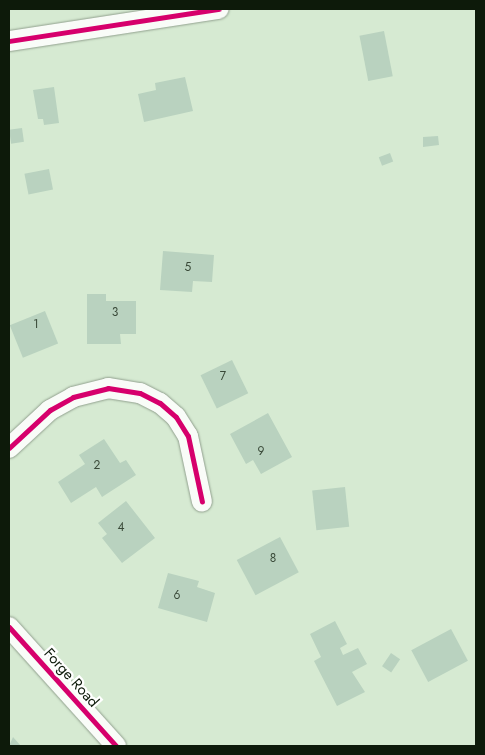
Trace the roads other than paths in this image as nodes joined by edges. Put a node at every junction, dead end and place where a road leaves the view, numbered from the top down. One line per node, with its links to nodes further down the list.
1 (219, 9): 2 (street)
2 (9, 41)
3 (9, 448): 4 (street)
4 (202, 502)
5 (9, 627): 6 (street, Forge Road)
6 (116, 746)

